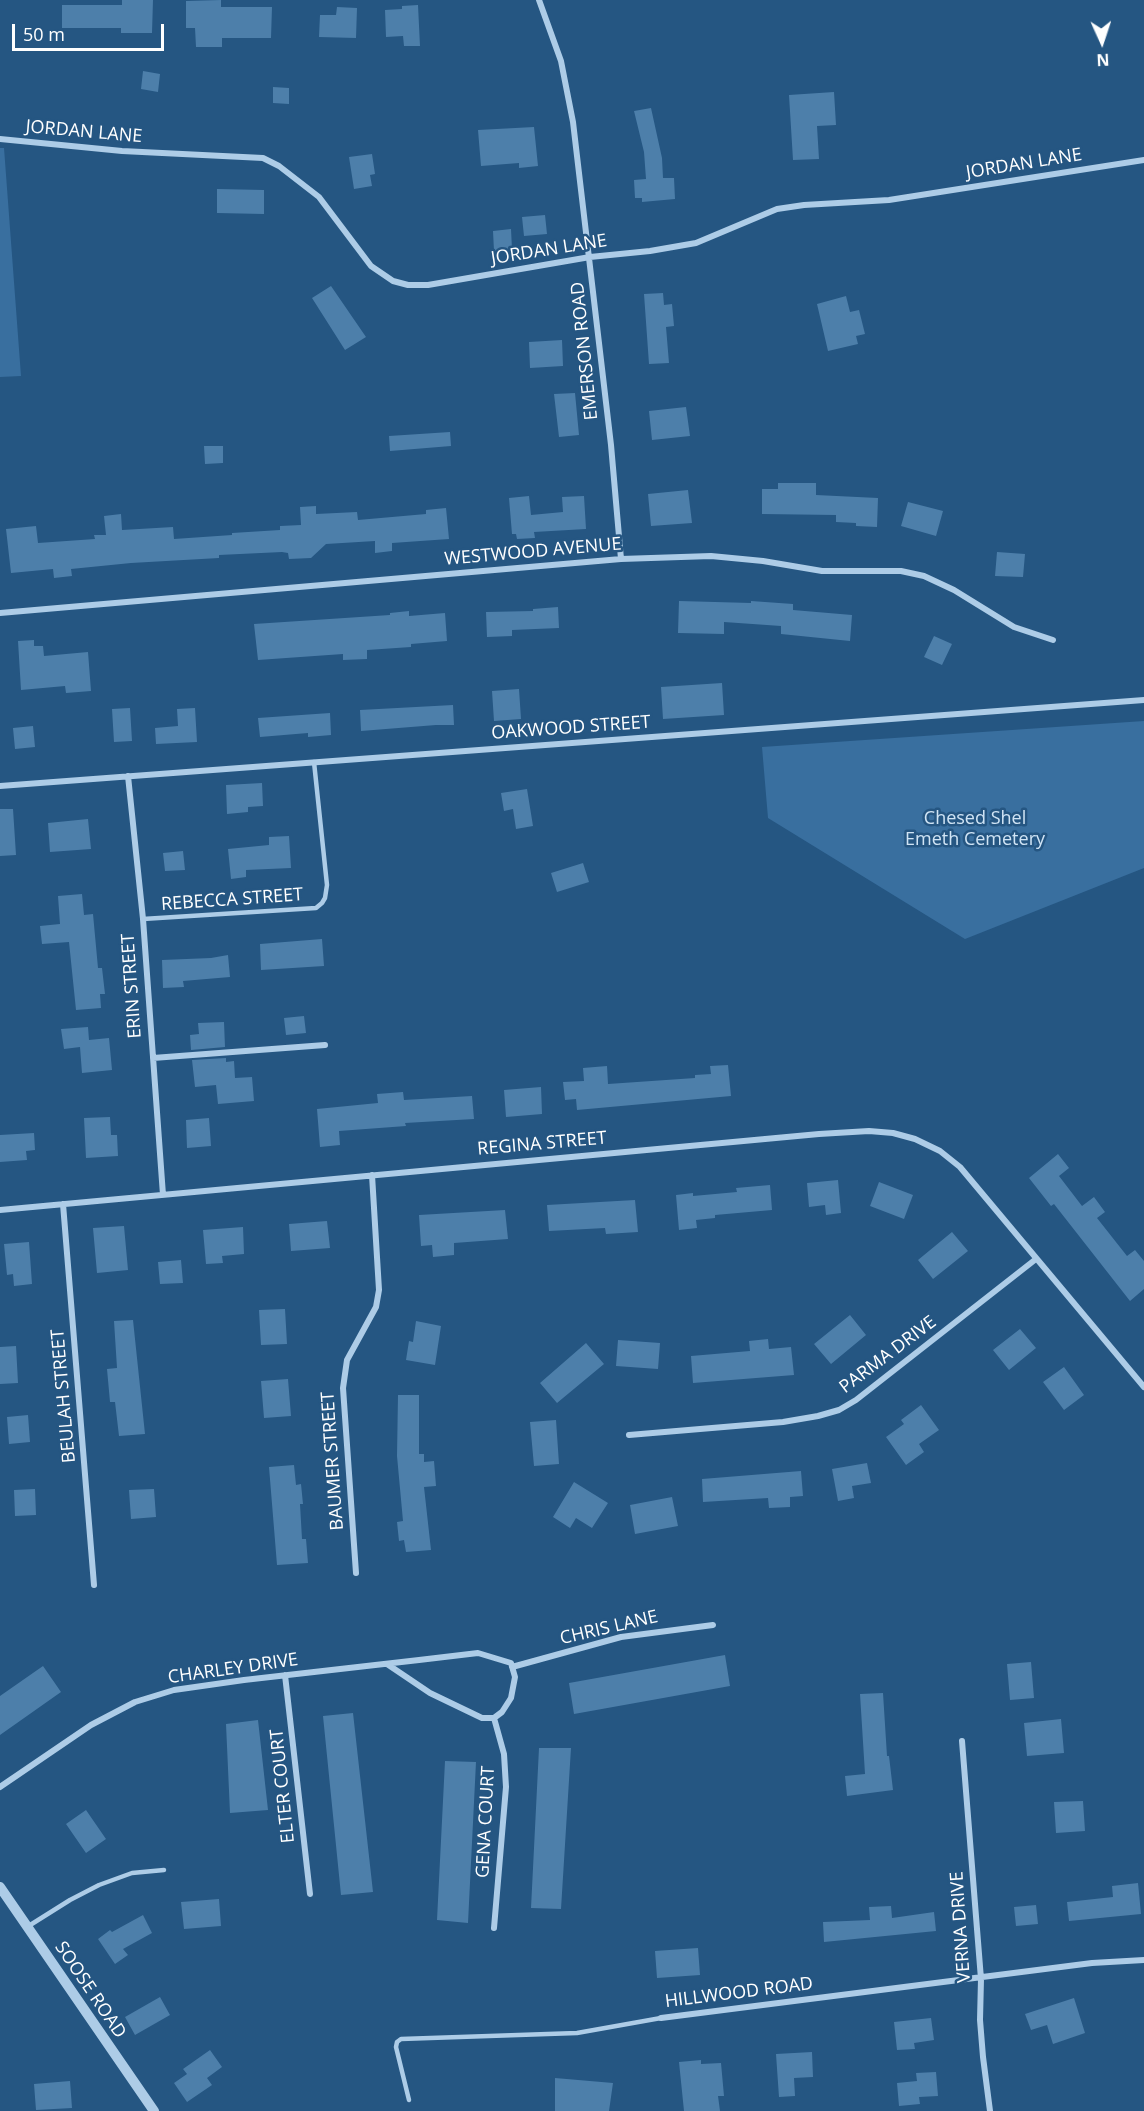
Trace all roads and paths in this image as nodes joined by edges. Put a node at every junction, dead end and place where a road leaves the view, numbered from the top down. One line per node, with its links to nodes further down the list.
1 (539, 0): 4 (street, EMERSON ROAD)
2 (0, 139): 4 (street, JORDAN LANE)
3 (1144, 160): 4 (street, JORDAN LANE)
4 (590, 257): 5 (street, EMERSON ROAD)
5 (621, 559): 6 (street, WESTWOOD AVENUE); 7 (street, WESTWOOD AVENUE)
6 (0, 613)
7 (1053, 640)
8 (1144, 700): 9 (street, OAKWOOD STREET)
9 (314, 762): 10 (street, OAKWOOD STREET); 12 (lane, REBECCA STREET)
10 (128, 776): 11 (street, OAKWOOD STREET); 12 (street, ERIN STREET)
11 (0, 786)
12 (143, 919): 14 (street, ERIN STREET)
13 (325, 1045): 14 (street)
14 (153, 1058): 16 (street, ERIN STREET)
15 (372, 1174): 16 (street, REGINA STREET); 19 (street, REGINA STREET); 22 (street, BAUMER STREET)
16 (163, 1195): 17 (street, REGINA STREET)
17 (63, 1204): 18 (street, REGINA STREET); 23 (street, BEULAH STREET)
18 (0, 1210)
19 (1036, 1259): 20 (street, REGINA STREET); 21 (street, PARMA DRIVE)
20 (1144, 1387)
21 (629, 1435)
22 (356, 1574)
23 (94, 1585)
24 (713, 1625): 26 (street, CHRIS LANE)
25 (387, 1664): 26 (street, CHARLEY DRIVE); 27 (street, CHARLEY DRIVE); 28 (street)
26 (512, 1667): 28 (street)
27 (285, 1675): 30 (street, CHARLEY DRIVE); 33 (street, ELTER COURT)
28 (494, 1718): 35 (street, GENA COURT)
29 (963, 1741): 37 (street, VERNA DRIVE)
30 (0, 1787)
31 (164, 1870): 34 (lane)
32 (0, 1887): 34 (street, SOOSE ROAD)
33 (310, 1894)
34 (27, 1927): 40 (street, SOOSE ROAD)
35 (494, 1928)
36 (1144, 1960): 37 (street, HILLWOOD ROAD)
37 (981, 1978): 38 (street, HILLWOOD ROAD); 41 (street, VERNA DRIVE)
38 (661, 2018): 39 (lane, HILLWOOD ROAD)
39 (409, 2100)
40 (154, 2111)
41 (990, 2111)

